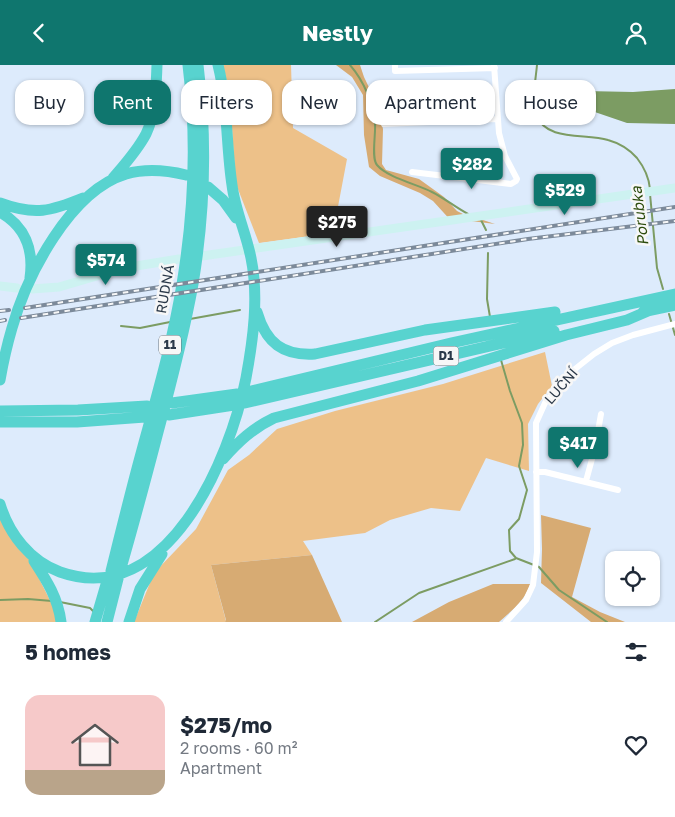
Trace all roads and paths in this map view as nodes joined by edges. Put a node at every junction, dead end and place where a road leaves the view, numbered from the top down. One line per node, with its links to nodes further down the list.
1 (157, 65): 10 (highway)
2 (188, 65): 8 (highway, RUDNÁ / 11)
3 (198, 65): 8 (highway, RUDNÁ / 11)
4 (218, 65): 16 (highway)
5 (495, 67): 6 (street); 7 (street)
6 (395, 68)
7 (497, 119): 9 (street)
8 (194, 172): 10 (highway); 12 (highway, RUDNÁ / 11)
9 (412, 172)
10 (113, 179): 13 (highway)
11 (675, 188): 17 (street)
12 (201, 191): 16 (highway); 41 (highway, RUDNÁ / 11)
13 (87, 196): 14 (highway); 19 (highway)
14 (0, 203)
15 (0, 212): 19 (highway)
16 (243, 231): 24 (highway)
17 (202, 256)
18 (179, 259): 21 (street)
19 (34, 268): 21 (highway)
20 (0, 286): 22 (street)
21 (30, 287): 28 (highway)
22 (17, 288)
23 (675, 294): 25 (highway, D1)
24 (254, 300): 25 (highway); 34 (highway)
25 (647, 305): 25 (highway, D1); 26 (highway, D1); 34 (highway)
26 (675, 305)
27 (675, 324): 35 (street, LUČNÍ)
28 (12, 329): 29 (highway); 30 (highway)
29 (0, 349)
30 (0, 380)
31 (146, 412): 33 (highway)
32 (600, 414): 36 (street)
33 (0, 416)
34 (233, 440): 39 (highway)
35 (536, 472): 36 (street); 46 (street, LUČNÍ)
36 (586, 481): 37 (street)
37 (618, 490)
38 (0, 506): 40 (highway)
39 (172, 538): 40 (highway); 45 (highway)
40 (31, 555): 42 (highway)
41 (114, 575): 43 (highway, RUDNÁ / 11); 44 (highway, RUDNÁ / 11)
42 (61, 622)
43 (95, 622)
44 (107, 622)
45 (129, 622)
46 (506, 622)

